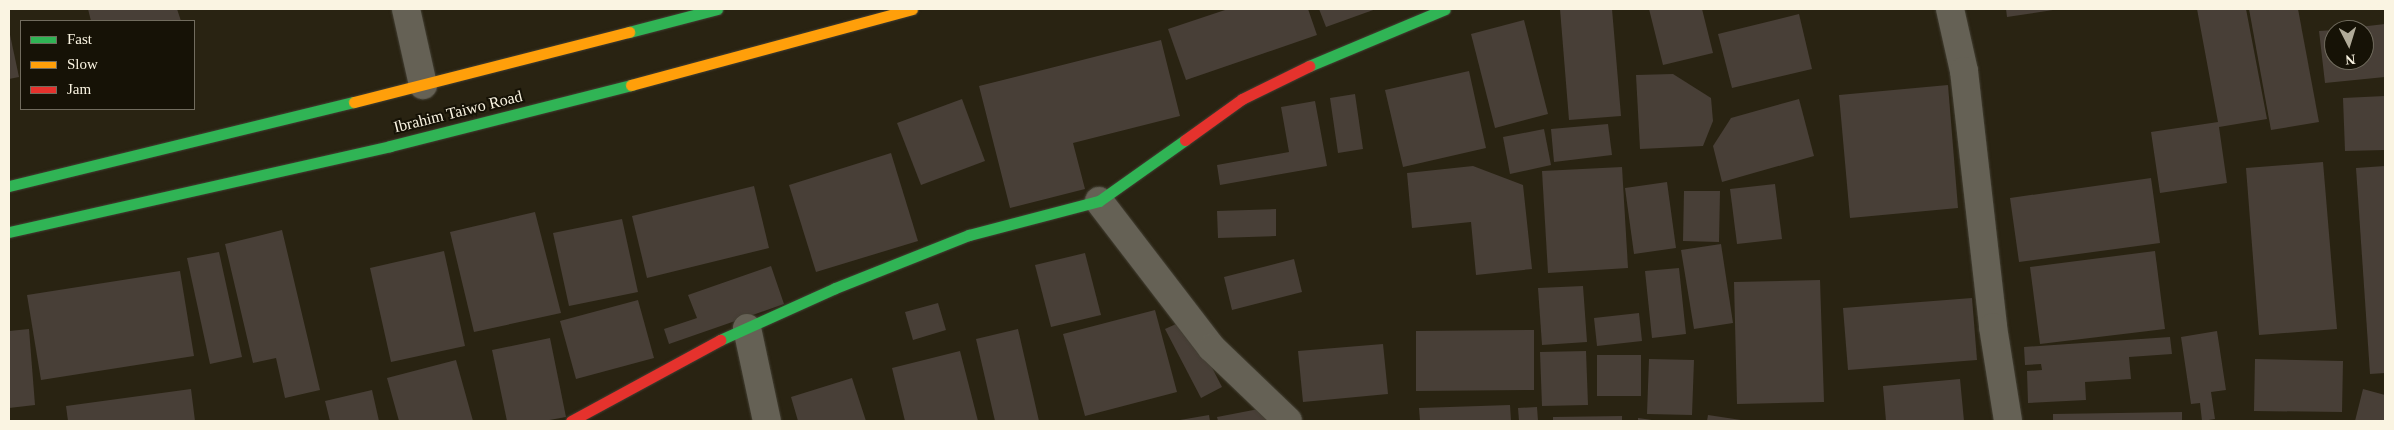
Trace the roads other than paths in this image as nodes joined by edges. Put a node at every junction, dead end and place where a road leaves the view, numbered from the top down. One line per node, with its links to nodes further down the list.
1 (406, 9): 6 (street)
2 (717, 9): 6 (main road)
3 (912, 9): 9 (main road, Ibrahim Taiwo Road)
4 (1445, 9): 8 (main road)
5 (1950, 9): 14 (street)
6 (424, 85): 7 (main road)
7 (9, 186)
8 (1099, 201): 10 (main road); 13 (street)
9 (9, 232)
10 (746, 328): 11 (main road); 12 (street)
11 (571, 421)
12 (767, 421)
13 (1288, 421)
14 (2008, 421)

